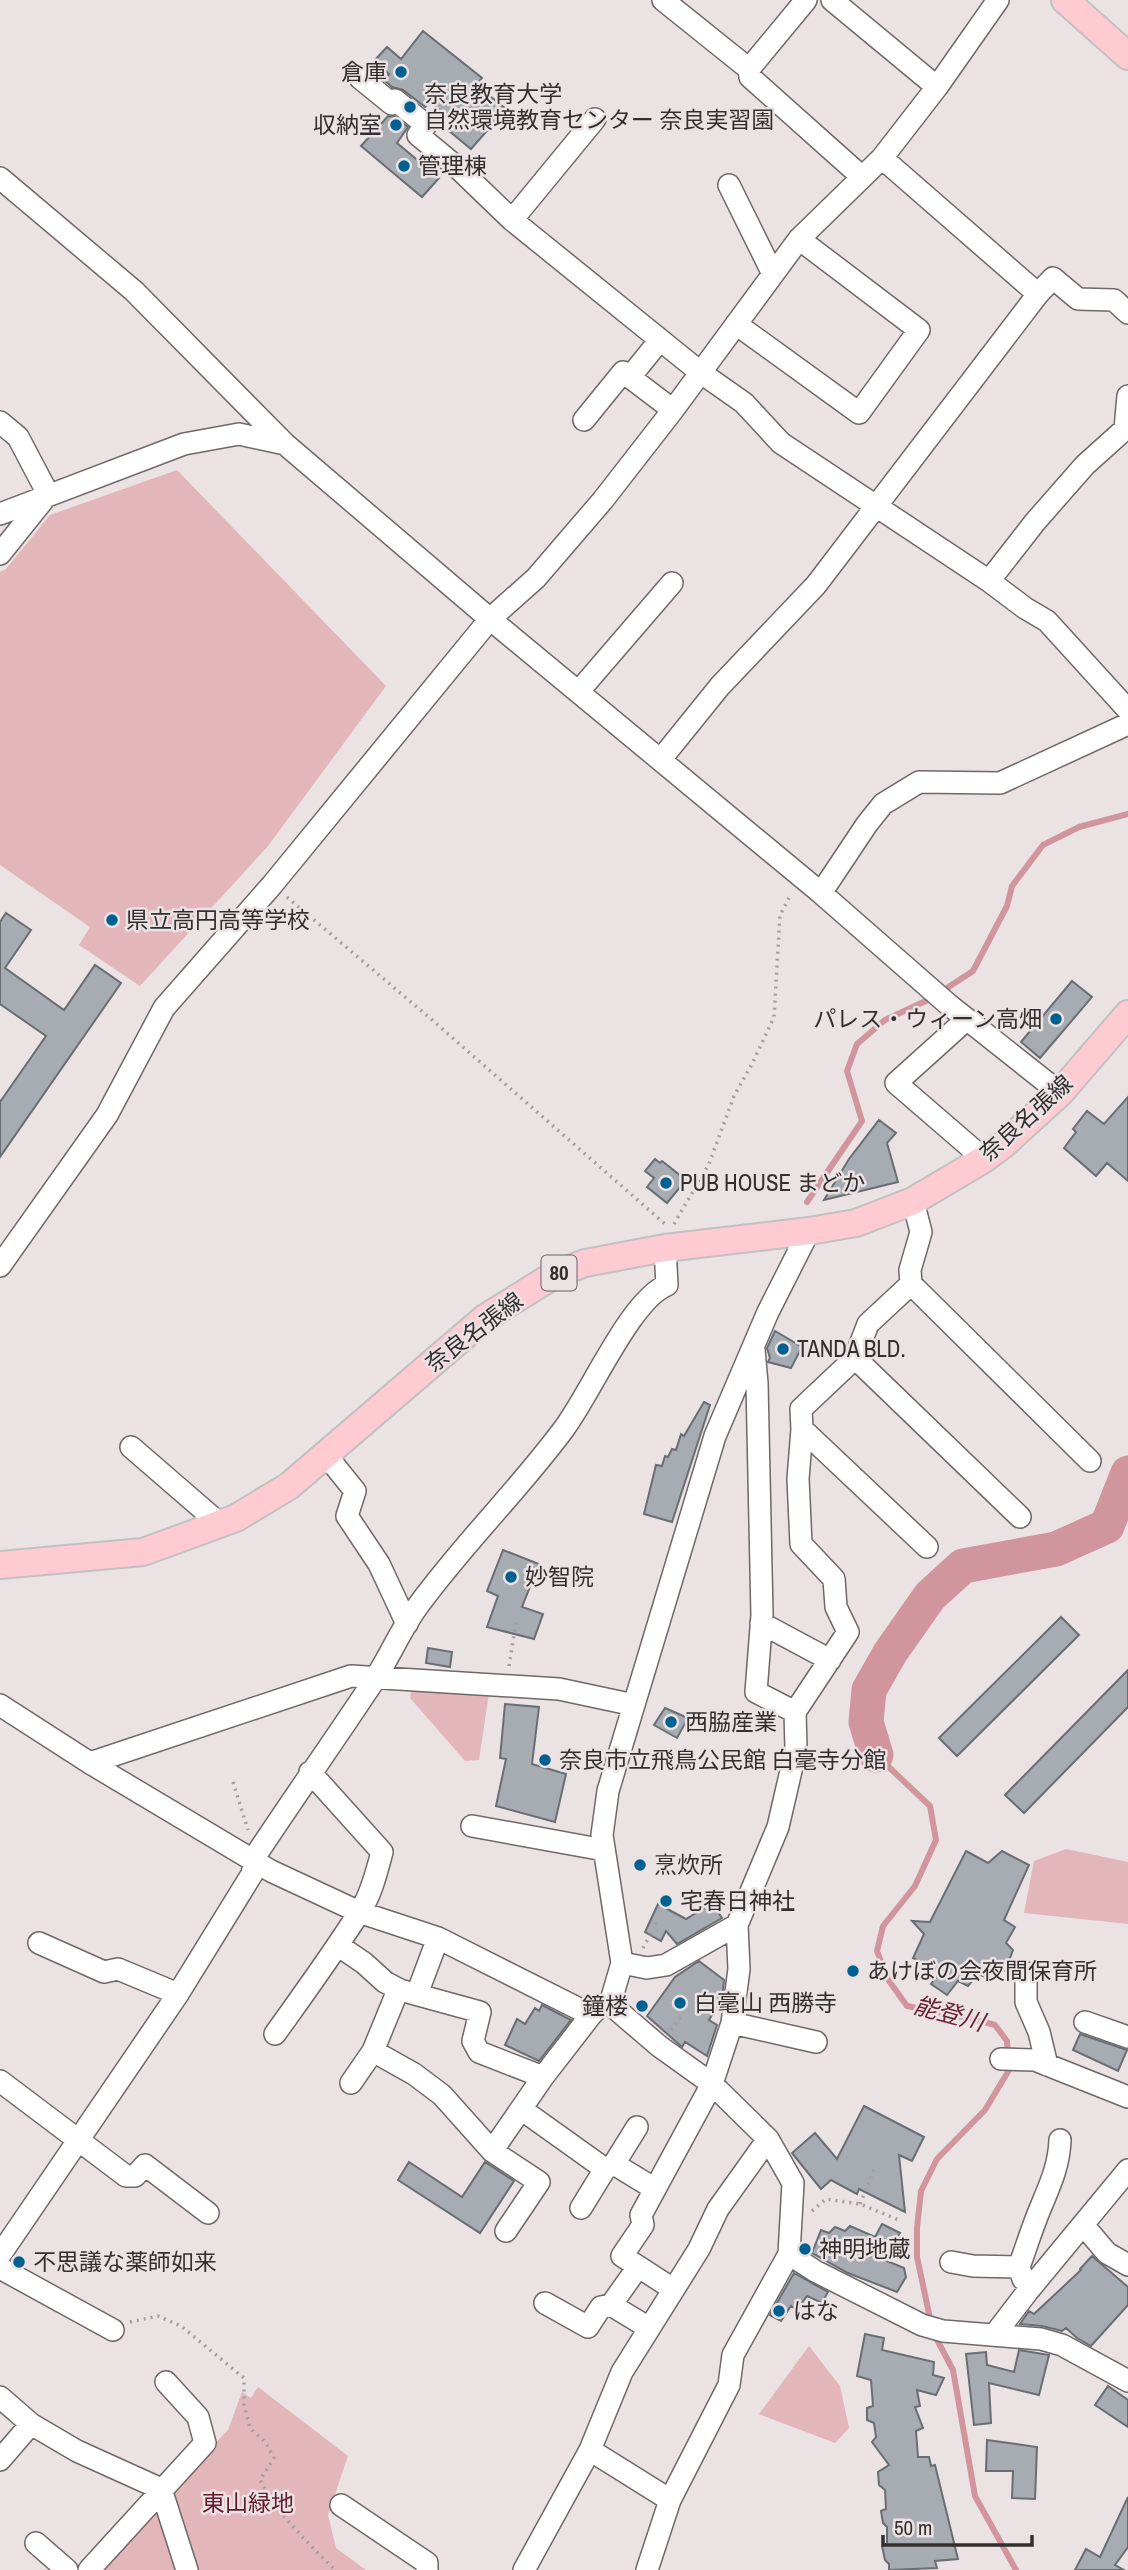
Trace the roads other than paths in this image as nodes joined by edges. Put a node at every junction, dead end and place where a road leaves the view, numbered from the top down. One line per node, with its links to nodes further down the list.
1 (663, 0): 7 (street)
2 (806, 0): 7 (street)
3 (832, 0): 9 (street)
4 (998, 0): 9 (street)
5 (1065, 0): 6 (main road)
6 (1128, 56)
7 (749, 69): 12 (street)
8 (360, 78): 15 (street)
9 (937, 87): 11 (street)
10 (595, 119): 15 (street)
11 (882, 158): 12 (street); 18 (street)
12 (862, 177): 16 (street)
13 (0, 178): 28 (street)
14 (729, 185): 17 (street)
15 (512, 220): 21 (street)
16 (799, 239): 17 (street); 20 (street)
17 (773, 274): 20 (street)
18 (1038, 294): 19 (street); 30 (street)
19 (1128, 313)
20 (736, 324): 22 (street)
21 (660, 340): 22 (street); 23 (street)
22 (700, 372): 25 (street); 30 (street)
23 (630, 377): 25 (street); 26 (street)
24 (1128, 396): 33 (street)
25 (673, 410): 35 (street)
26 (584, 420)
27 (0, 422): 29 (street)
28 (285, 444): 29 (street); 35 (street)
29 (48, 494): 31 (street); 32 (street)
30 (876, 506): 33 (street); 39 (street)
31 (0, 513)
32 (0, 554)
33 (989, 581): 37 (street)
34 (672, 583): 36 (street)
35 (490, 619): 36 (street); 48 (street)
36 (579, 691): 39 (street)
37 (1128, 710)
38 (1128, 723): 40 (street)
39 (661, 759): 40 (street)
40 (821, 893): 42 (street)
41 (1128, 1014): 43 (main road, 奈良名張線 / 80)
42 (967, 1019): 43 (street); 44 (street)
43 (1060, 1093): 44 (main road, 奈良名張線 / 80)
44 (984, 1159): 45 (main road, 奈良名張線 / 80)
45 (913, 1200): 46 (main road, 奈良名張線 / 80); 49 (street)
46 (809, 1231): 47 (main road, 奈良名張線 / 80); 50 (street)
47 (668, 1238): 54 (main road, 奈良名張線 / 80); 61 (street)
48 (0, 1266)
49 (911, 1284): 51 (street); 55 (street)
50 (754, 1349): 60 (street); 65 (street)
51 (855, 1358): 52 (street); 56 (street)
52 (802, 1429): 58 (street); 62 (street)
53 (131, 1447): 57 (street)
54 (326, 1455): 57 (main road, 奈良名張線 / 80); 61 (street)
55 (1090, 1461)
56 (1020, 1517)
57 (220, 1524): 59 (main road, 奈良名張線 / 80)
58 (927, 1546)
59 (0, 1565)
60 (761, 1623): 62 (street); 66 (street)
61 (407, 1624): 63 (street)
62 (830, 1660): 66 (street)
63 (376, 1677): 65 (street); 67 (street); 68 (street)
64 (0, 1705): 67 (street)
65 (634, 1705): 70 (street)
66 (795, 1712): 73 (street)
67 (90, 1763): 71 (street)
68 (310, 1772): 71 (street); 72 (street)
69 (472, 1826): 70 (street)
70 (604, 1850): 77 (street)
71 (255, 1858): 72 (street); 80 (street)
72 (359, 1912): 74 (street); 76 (street)
73 (737, 1925): 77 (street); 83 (street)
74 (438, 1938): 79 (street); 81 (street)
75 (39, 1943): 80 (street)
76 (339, 1946): 79 (street); 84 (street)
77 (622, 1964): 81 (street)
78 (1026, 1973): 89 (street)
79 (408, 1992): 87 (street); 90 (street)
80 (178, 1994): 98 (street)
81 (601, 2009): 90 (street); 93 (street)
82 (1085, 2022): 85 (street)
83 (732, 2023): 86 (street); 93 (street)
84 (275, 2034)
85 (1128, 2037)
86 (816, 2042)
87 (373, 2051): 92 (street); 100 (street)
88 (1001, 2059): 89 (street)
89 (1041, 2062): 94 (street)
90 (543, 2077): 95 (street)
91 (0, 2081): 98 (street)
92 (351, 2083)
93 (712, 2084): 97 (street); 103 (street)
94 (1128, 2097)
95 (521, 2109): 100 (street); 101 (street)
96 (637, 2127): 101 (street)
97 (768, 2139): 108 (street); 115 (street)
98 (79, 2140): 105 (street); 109 (street)
99 (1060, 2140): 113 (street)
100 (492, 2151): 107 (street)
101 (609, 2167): 103 (street); 104 (street)
102 (1128, 2170): 106 (street)
103 (654, 2189): 112 (street)
104 (581, 2207)
105 (208, 2213)
106 (1084, 2226): 111 (street); 116 (street)
107 (506, 2231)
108 (789, 2254): 121 (street); 129 (street)
109 (0, 2255)
110 (951, 2262): 113 (street)
111 (1128, 2265)
112 (638, 2267): 115 (street); 118 (street)
113 (1019, 2267): 116 (street)
114 (0, 2268): 120 (street)
115 (673, 2289): 119 (street)
116 (1028, 2291): 121 (street)
117 (545, 2304): 118 (street)
118 (611, 2305): 119 (street)
119 (649, 2328): 126 (street)
120 (113, 2330)
121 (995, 2334): 122 (street)
122 (1128, 2381)
123 (166, 2382): 128 (street)
124 (0, 2398): 125 (street)
125 (31, 2424): 127 (street); 128 (street)
126 (590, 2450): 129 (street); 136 (street)
127 (0, 2460)
128 (161, 2489): 133 (street); 134 (street)
129 (670, 2501): 137 (street)
130 (341, 2505): 135 (street)
131 (36, 2543): 132 (street)
132 (67, 2570)
133 (89, 2570)
134 (187, 2570)
135 (427, 2570)
136 (524, 2570)
137 (647, 2570)

